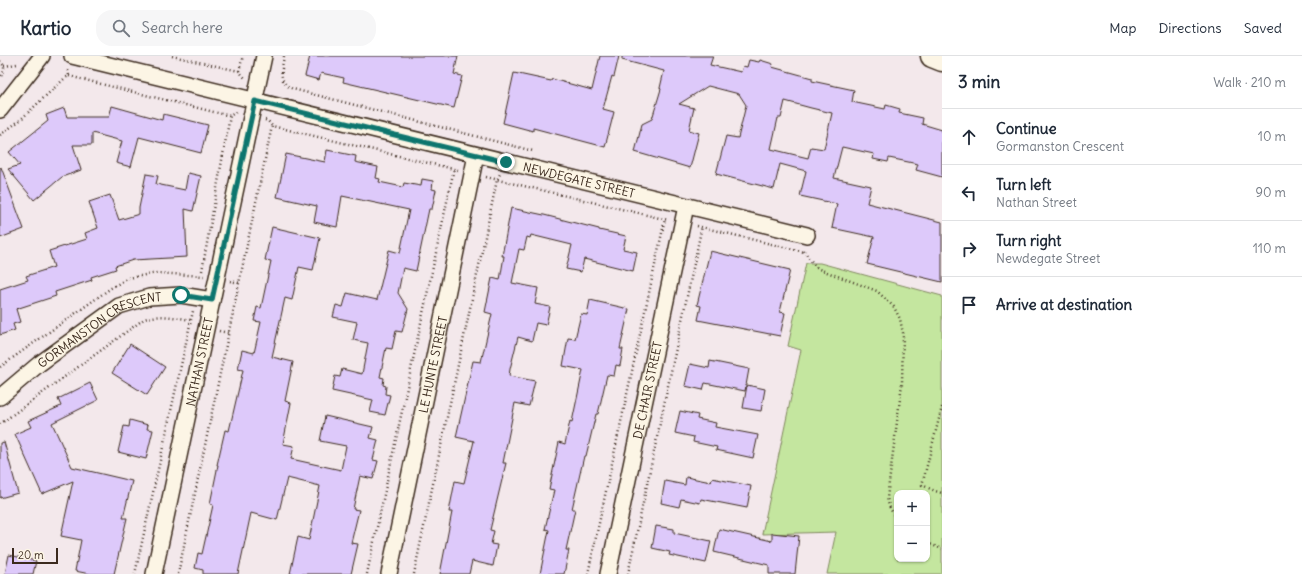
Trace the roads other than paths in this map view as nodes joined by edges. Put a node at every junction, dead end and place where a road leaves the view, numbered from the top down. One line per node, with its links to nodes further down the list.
1 (42, 56): 8 (street)
2 (264, 56): 7 (street, NATHAN STREET)
3 (932, 56): 5 (highway)
4 (938, 56): 5 (highway)
5 (942, 58)
6 (69, 60): 7 (street, NEWDEGATE STREET)
7 (255, 101): 9 (street, NEWDEGATE STREET); 12 (street, NATHAN STREET)
8 (0, 110)
9 (476, 154): 10 (street, NEWDEGATE STREET); 15 (street, LE HUNTE STREET)
10 (686, 206): 11 (street, NEWDEGATE STREET); 16 (street, DE CHAIR STREET)
11 (807, 235)
12 (212, 300): 13 (street, GORMANSTON CRESCENT); 14 (street, NATHAN STREET)
13 (0, 397)
14 (154, 574)
15 (389, 574)
16 (608, 574)

